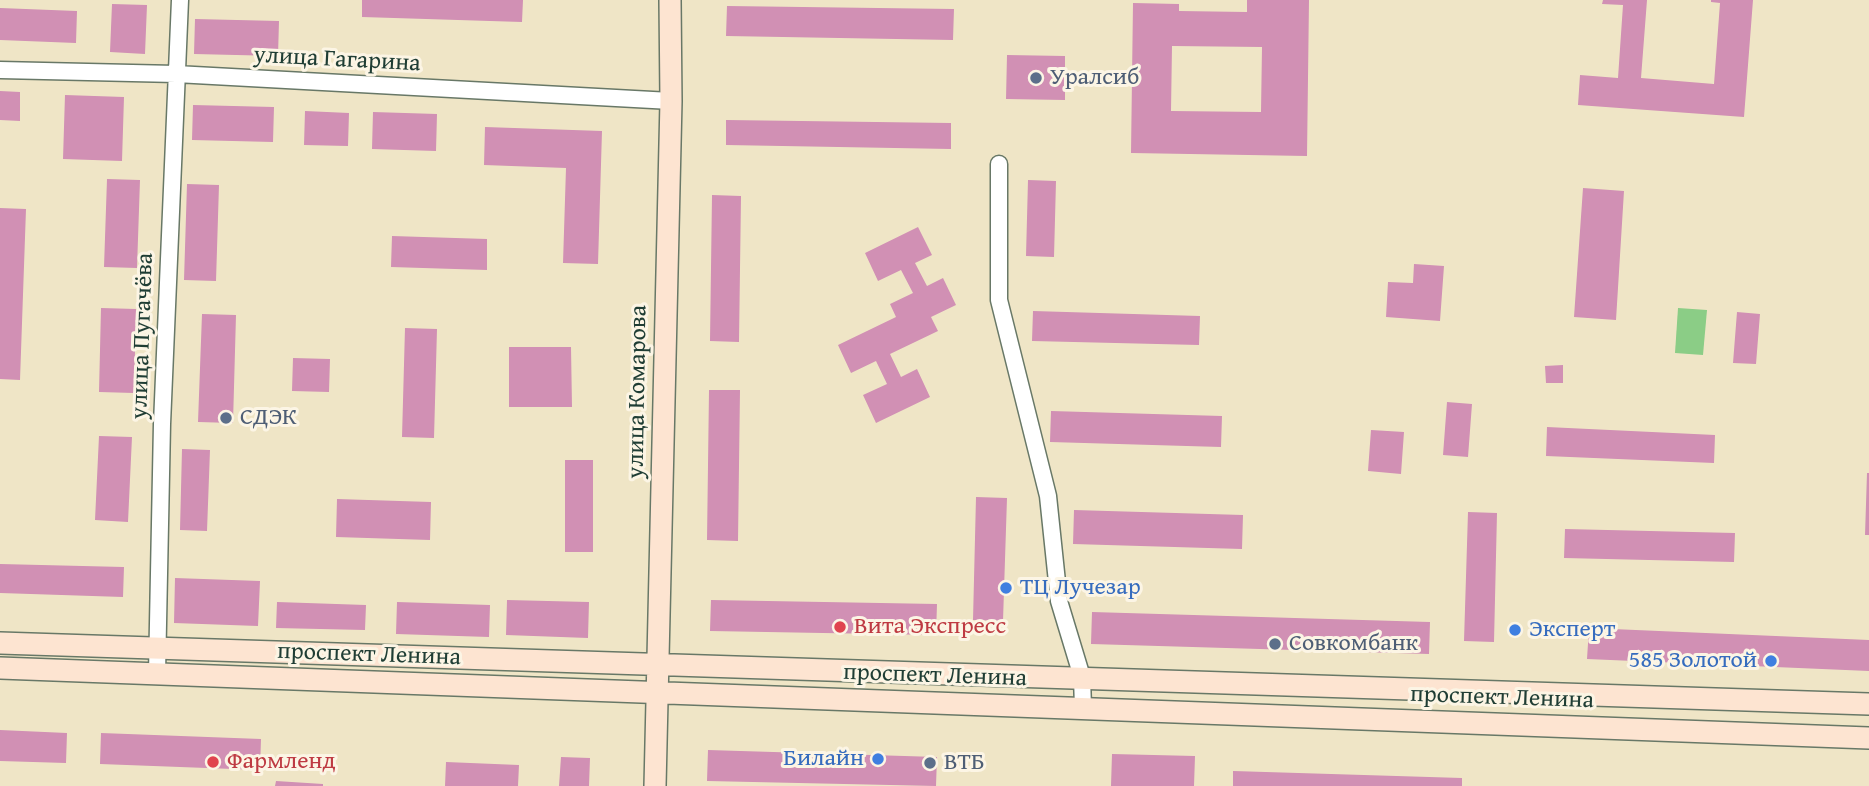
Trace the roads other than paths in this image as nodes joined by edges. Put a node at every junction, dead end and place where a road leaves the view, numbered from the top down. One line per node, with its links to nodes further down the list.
1 (180, 0): 4 (street, улица Пугачёва)
2 (670, 0): 5 (street, улица Комарова)
3 (0, 69): 4 (street, улица Гагарина)
4 (176, 74): 5 (street, улица Гагарина); 8 (street, улица Пугачёва)
5 (671, 101): 9 (street, улица Комарова)
6 (999, 164): 12 (street)
7 (0, 643): 8 (street, проспект Ленина)
8 (157, 649): 9 (street, проспект Ленина); 11 (street, улица Пугачёва)
9 (658, 665): 12 (street, проспект Ленина); 13 (street, улица Комарова)
10 (0, 668): 11 (street, проспект Ленина)
11 (157, 673): 13 (street, проспект Ленина)
12 (1082, 677): 14 (street, проспект Ленина); 15 (street)
13 (657, 692): 15 (street, проспект Ленина); 17 (street, улица Комарова)
14 (1869, 704)
15 (1083, 708): 16 (street, проспект Ленина)
16 (1869, 738)
17 (655, 786)

